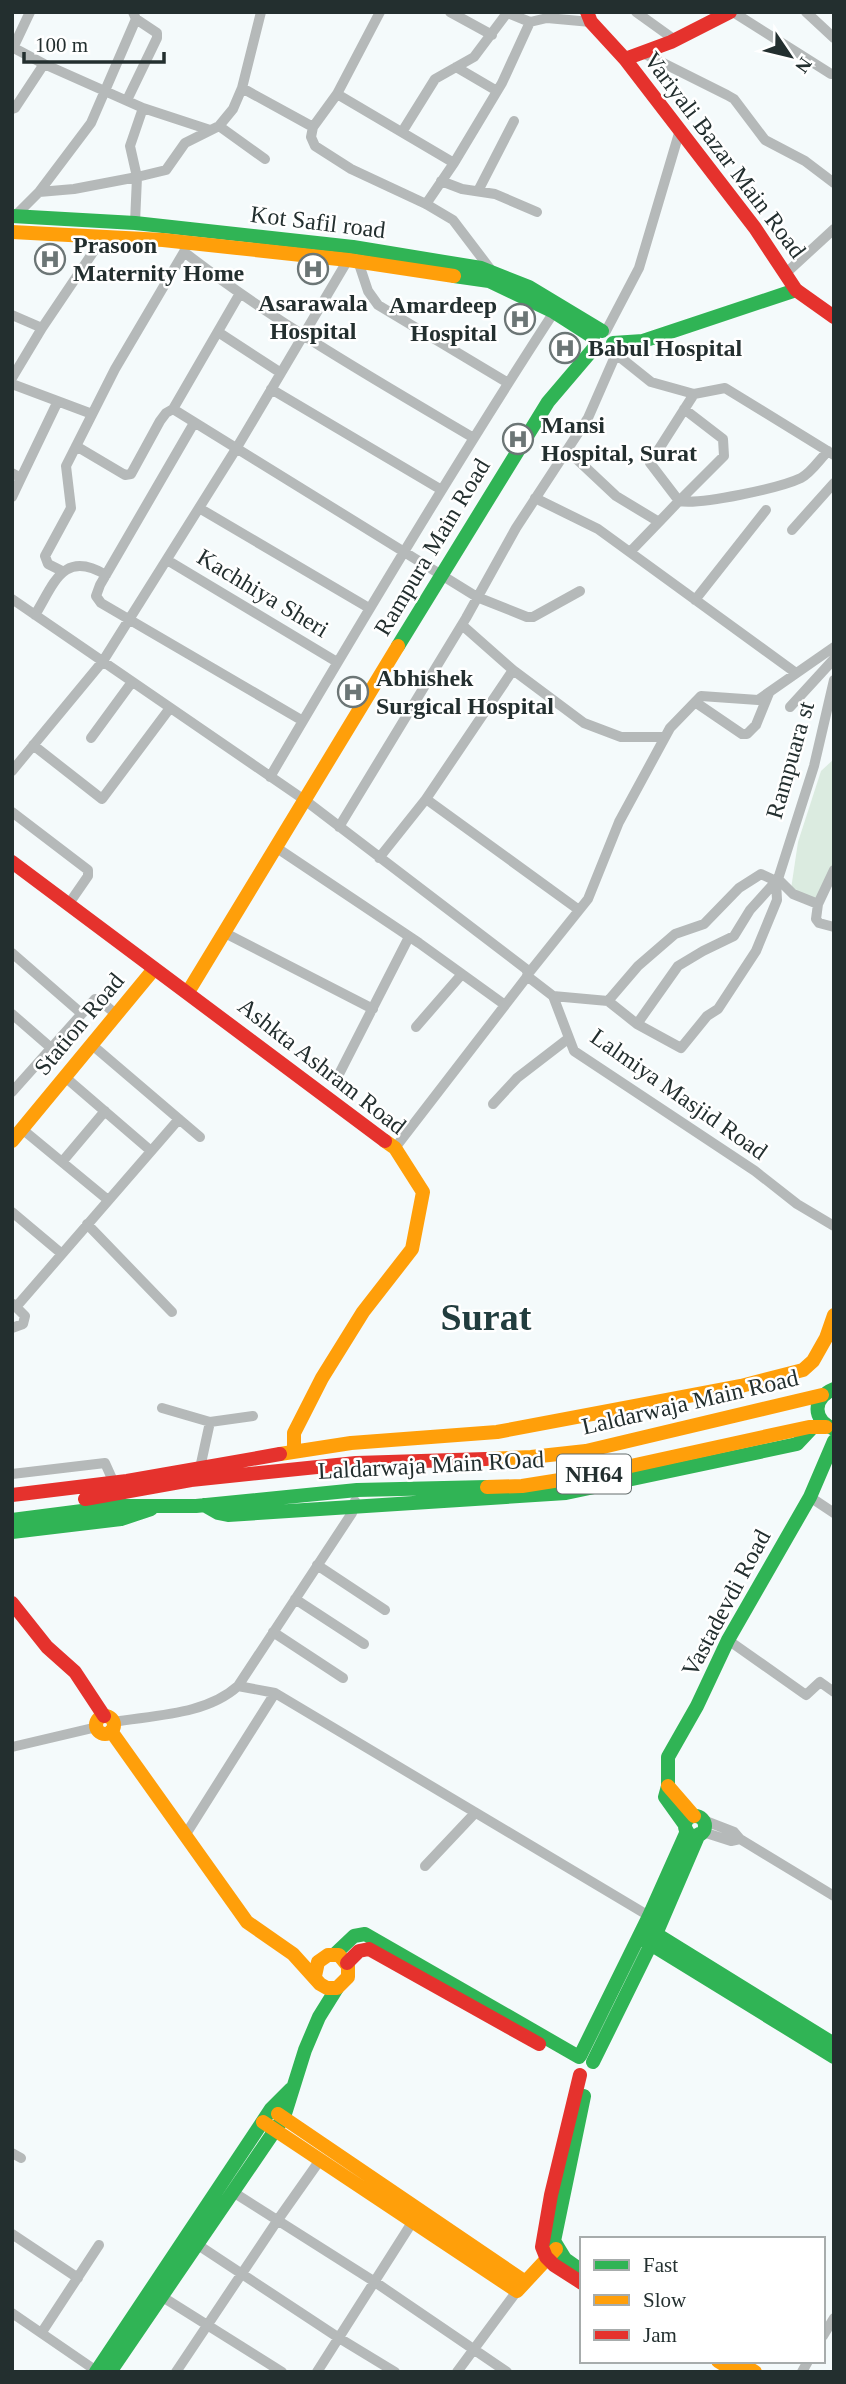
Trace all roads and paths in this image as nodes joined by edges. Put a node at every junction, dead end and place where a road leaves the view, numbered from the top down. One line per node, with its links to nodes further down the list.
1 (30, 12): 16 (street)
2 (261, 12): 22 (street)
3 (380, 12): 25 (street)
4 (450, 12): 13 (street)
5 (636, 12): 15 (street)
6 (732, 12): 10 (main road); 21 (street)
7 (806, 12): 14 (street)
8 (506, 13): 12 (street); 13 (street)
9 (134, 16): 24 (street); 26 (street)
10 (710, 16): 15 (main road)
11 (589, 17): 12 (street); 18 (main road, Variyali Bazar Main Road)
12 (530, 23): 23 (street)
13 (492, 35): 20 (street)
14 (834, 38)
15 (675, 40): 17 (main road)
16 (13, 47): 19 (street)
17 (643, 53): 18 (main road); 38 (street)
18 (625, 60): 32 (main road, Variyali Bazar Main Road)
19 (44, 64): 24 (street); 28 (street)
20 (456, 67): 23 (street); 33 (street)
21 (831, 74)
22 (242, 88): 30 (street); 31 (street)
23 (497, 91): 35 (street)
24 (105, 92): 26 (street); 40 (street)
25 (337, 94): 30 (street); 33 (street)
26 (127, 100): 27 (street)
27 (143, 108): 31 (street); 36 (street)
28 (12, 109)
29 (514, 121): 39 (street)
30 (313, 127): 41 (street)
31 (214, 128): 34 (street); 36 (street)
32 (680, 130): 51 (main road, Variyali Bazar Main Road); 60 (street)
33 (402, 132): 35 (street)
34 (265, 159)
35 (454, 163): 37 (street)
36 (137, 177): 40 (street); 44 (street)
37 (441, 181): 39 (street); 41 (street)
38 (834, 183)
39 (478, 191): 42 (street)
40 (39, 192): 43 (street)
41 (426, 204): 50 (street)
42 (537, 212)
43 (13, 216): 44 (main road, Kot Safil road)
44 (135, 223): 48 (main road, Kot Safil road)
45 (834, 229): 51 (street)
46 (12, 232): 47 (main road, Kot Safil road)
47 (104, 236): 48 (main road, Kot Safil road); 57 (street)
48 (188, 241): 49 (main road, Kot Safil road); 53 (street); 70 (street)
49 (353, 256): 50 (main road, Kot Safil road); 54 (main road, Kot Safil road); 59 (street); 63 (street)
50 (491, 271): 60 (main road, Kot Safil road)
51 (785, 274): 52 (main road, Variyali Bazar Main Road)
52 (796, 290): 56 (main road, Variyali Bazar Main Road); 60 (main road)
53 (239, 295): 58 (street); 59 (street)
54 (554, 312): 60 (main road, Kot Safil road); 63 (street)
55 (12, 315): 57 (street)
56 (834, 317)
57 (42, 328): 62 (street)
58 (218, 332): 61 (street); 69 (street)
59 (302, 337): 61 (street); 72 (street)
60 (605, 342): 66 (street); 75 (street); 91 (main road, Rampura Main Road)
61 (281, 373): 65 (street)
62 (12, 378)
63 (508, 383): 72 (street)
64 (12, 384): 67 (street)
65 (271, 389): 74 (street); 79 (street)
66 (694, 394): 68 (street); 76 (street)
67 (57, 402): 70 (street); 77 (street)
68 (684, 408): 82 (street); 82 (street)
69 (173, 409): 71 (street); 73 (street)
70 (92, 414): 73 (street)
71 (194, 423): 74 (street); 92 (street)
72 (472, 437): 79 (street)
73 (76, 446): 90 (street)
74 (236, 449): 83 (street); 87 (street)
75 (567, 450): 81 (street); 85 (street)
76 (831, 453): 82 (street)
77 (17, 475): 80 (street)
78 (834, 483): 86 (street)
79 (440, 489): 87 (street)
80 (12, 497)
81 (535, 498): 88 (street); 94 (street)
82 (679, 501): 85 (street)
83 (199, 508): 89 (street); 97 (street)
84 (766, 510): 96 (street)
85 (659, 522): 88 (street)
86 (792, 530)
87 (402, 551): 91 (street); 97 (street)
88 (630, 552): 96 (street)
89 (167, 559): 99 (street); 104 (street, Kachhiya Sheri)
90 (62, 571): 92 (street); 98 (street)
91 (440, 574): 94 (street); 120 (main road, Rampura Main Road)
92 (106, 575): 99 (street)
93 (580, 591): 94 (street)
94 (477, 597): 100 (street)
95 (12, 599): 98 (street)
96 (695, 600): 106 (street)
97 (369, 608): 104 (street)
98 (35, 615): 103 (street)
99 (130, 618): 103 (street); 113 (street)
100 (462, 625): 105 (street); 122 (street)
101 (834, 647): 106 (street)
102 (834, 659): 111 (street)
103 (103, 661): 108 (street); 116 (street)
104 (337, 662): 113 (street)
105 (513, 670): 114 (street); 119 (street)
106 (796, 673): 109 (street)
107 (834, 680): 127 (street, Rampuara st)
108 (132, 682): 112 (street); 115 (street)
109 (769, 692): 110 (street); 110 (street)
110 (695, 702): 114 (street)
111 (790, 707)
112 (170, 708): 116 (street); 118 (street)
113 (303, 722): 118 (street)
114 (665, 737): 131 (street)
115 (91, 738)
116 (33, 745): 117 (street)
117 (12, 771)
118 (270, 777): 120 (street)
119 (426, 799): 124 (street); 131 (street)
120 (306, 802): 122 (street); 123 (main road, Rampura Main Road)
121 (12, 812): 130 (street)
122 (339, 827): 124 (street)
123 (277, 848): 133 (main road, Rampura Main Road); 134 (street)
124 (379, 858): 138 (street)
125 (12, 862): 130 (main road, Ashkta Ashram Road)
126 (834, 870): 128 (street)
127 (777, 880): 129 (street); 141 (street); 147 (street); 147 (street)
128 (831, 882): 129 (street)
129 (818, 904): 132 (street)
130 (68, 905): 136 (main road, Ashkta Ashram Road)
131 (579, 910): 138 (street)
132 (834, 927)
133 (225, 933): 139 (main road, Rampura Main Road); 143 (street)
134 (409, 937): 137 (street); 143 (street)
135 (12, 953): 144 (street)
136 (154, 969): 139 (main road, Ashkta Ashram Road); 146 (main road, Station Road)
137 (462, 974): 142 (street); 148 (street)
138 (527, 975): 140 (street); 142 (street)
139 (188, 992): 161 (main road, Ashkta Ashram Road)
140 (553, 996): 141 (street); 149 (street, Lalmiya Masjid Road)
141 (608, 1001): 147 (street)
142 (505, 1005): 161 (street)
143 (373, 1009): 153 (street)
144 (81, 1013): 146 (street); 151 (street)
145 (12, 1014): 151 (street)
146 (117, 1015): 150 (main road, Station Road)
147 (637, 1024)
148 (416, 1027)
149 (569, 1038): 155 (street); 167 (street, Lalmiya Masjid Road)
150 (92, 1044): 152 (main road, Station Road); 157 (street)
151 (50, 1047): 154 (street)
152 (65, 1077): 156 (street); 158 (main road, Station Road)
153 (336, 1080)
154 (12, 1092)
155 (493, 1104)
156 (105, 1111): 162 (street); 163 (street)
157 (179, 1119): 159 (street); 162 (street)
158 (22, 1129): 160 (main road, Station Road); 163 (street)
159 (200, 1137)
160 (12, 1141)
161 (395, 1148): 180 (main road, Ashkta Ashram Road)
162 (151, 1151): 164 (street)
163 (62, 1162): 164 (street)
164 (108, 1200): 166 (street)
165 (12, 1212): 168 (street)
166 (87, 1224): 168 (street); 170 (street)
167 (834, 1226)
168 (62, 1254): 169 (street)
169 (14, 1305): 172 (street)
170 (172, 1312)
171 (834, 1315): 179 (main road)
172 (12, 1328)
173 (829, 1388): 177 (main road, NH64); 181 (main road, Laldarwaja Main Road / NH64)
174 (162, 1408): 176 (street)
175 (253, 1416): 176 (street)
176 (210, 1422): 182 (street)
177 (824, 1428): 185 (main road, Laldarwaja Main ROad / NH64); 190 (main road)
178 (834, 1441): 187 (main road, Vastadevdi Road)
179 (351, 1443): 180 (main road); 181 (street)
180 (294, 1451): 182 (main road)
181 (356, 1464): 182 (main road, Laldarwaja Main Road / NH64)
182 (194, 1473): 184 (main road, NH64)
183 (12, 1474): 184 (street)
184 (111, 1489): 186 (main road); 191 (main road, NH64)
185 (357, 1490): 188 (main road, Laldarwaja Main ROad / NH64); 190 (street)
186 (12, 1495)
187 (810, 1497): 192 (street); 200 (main road, Vastadevdi Road)
188 (204, 1505): 189 (main road, Laldarwaja Main ROad / NH64); 190 (main road)
189 (159, 1506): 193 (main road, NH64); 194 (main road)
190 (354, 1506): 195 (street)
191 (12, 1508)
192 (834, 1513)
193 (12, 1520)
194 (12, 1532)
195 (317, 1565): 196 (street); 198 (street)
196 (295, 1599): 199 (street); 201 (street)
197 (12, 1603): 206 (main road)
198 (385, 1610)
199 (273, 1632): 202 (street); 203 (street)
200 (728, 1640): 204 (street); 209 (main road, Vastadevdi Road)
201 (364, 1644)
202 (343, 1678)
203 (238, 1686): 205 (street); 206 (street)
204 (834, 1692)
205 (275, 1693): 208 (street); 210 (street)
206 (106, 1724): 207 (street); 210 (main road)
207 (12, 1747)
208 (475, 1812): 211 (street); 213 (street)
209 (695, 1826): 212 (street); 213 (main road)
210 (186, 1834): 214 (main road)
211 (425, 1866)
212 (834, 1896)
213 (648, 1932): 219 (main road); 220 (main road); 221 (main road)
214 (291, 1953): 215 (main road); 216 (main road)
215 (334, 1958): 216 (main road); 217 (main road); 221 (main road)
216 (318, 1981): 217 (main road); 218 (main road)
217 (337, 1988): 218 (main road)
218 (322, 2008): 222 (main road)
219 (834, 2044)
220 (834, 2057)
221 (582, 2064): 231 (main road)
222 (278, 2113): 223 (main road); 237 (main road)
223 (269, 2126): 224 (main road); 225 (main road); 229 (main road)
224 (320, 2160): 226 (street); 227 (main road)
225 (233, 2192): 226 (street); 229 (main road)
226 (276, 2221): 233 (street); 235 (street)
227 (413, 2221): 235 (street); 237 (main road)
228 (12, 2234): 234 (street)
229 (191, 2241): 233 (street); 238 (main road); 244 (main road)
230 (99, 2245): 234 (street)
231 (551, 2253): 232 (main road); 236 (main road); 237 (main road)
232 (580, 2270)
233 (241, 2275): 240 (street); 242 (street)
234 (78, 2278): 241 (street)
235 (375, 2282): 242 (street); 243 (street)
236 (580, 2282)
237 (520, 2286): 243 (street)
238 (161, 2296): 240 (street); 244 (main road)
239 (12, 2313): 241 (street)
240 (207, 2325): 245 (street); 246 (street)
241 (42, 2332): 244 (street)
242 (338, 2338): 247 (street); 248 (street)
243 (472, 2349): 249 (street); 250 (street)
244 (100, 2371)
245 (176, 2372)
246 (282, 2372)
247 (317, 2372)
248 (395, 2372)
249 (457, 2372)
250 (507, 2372)

